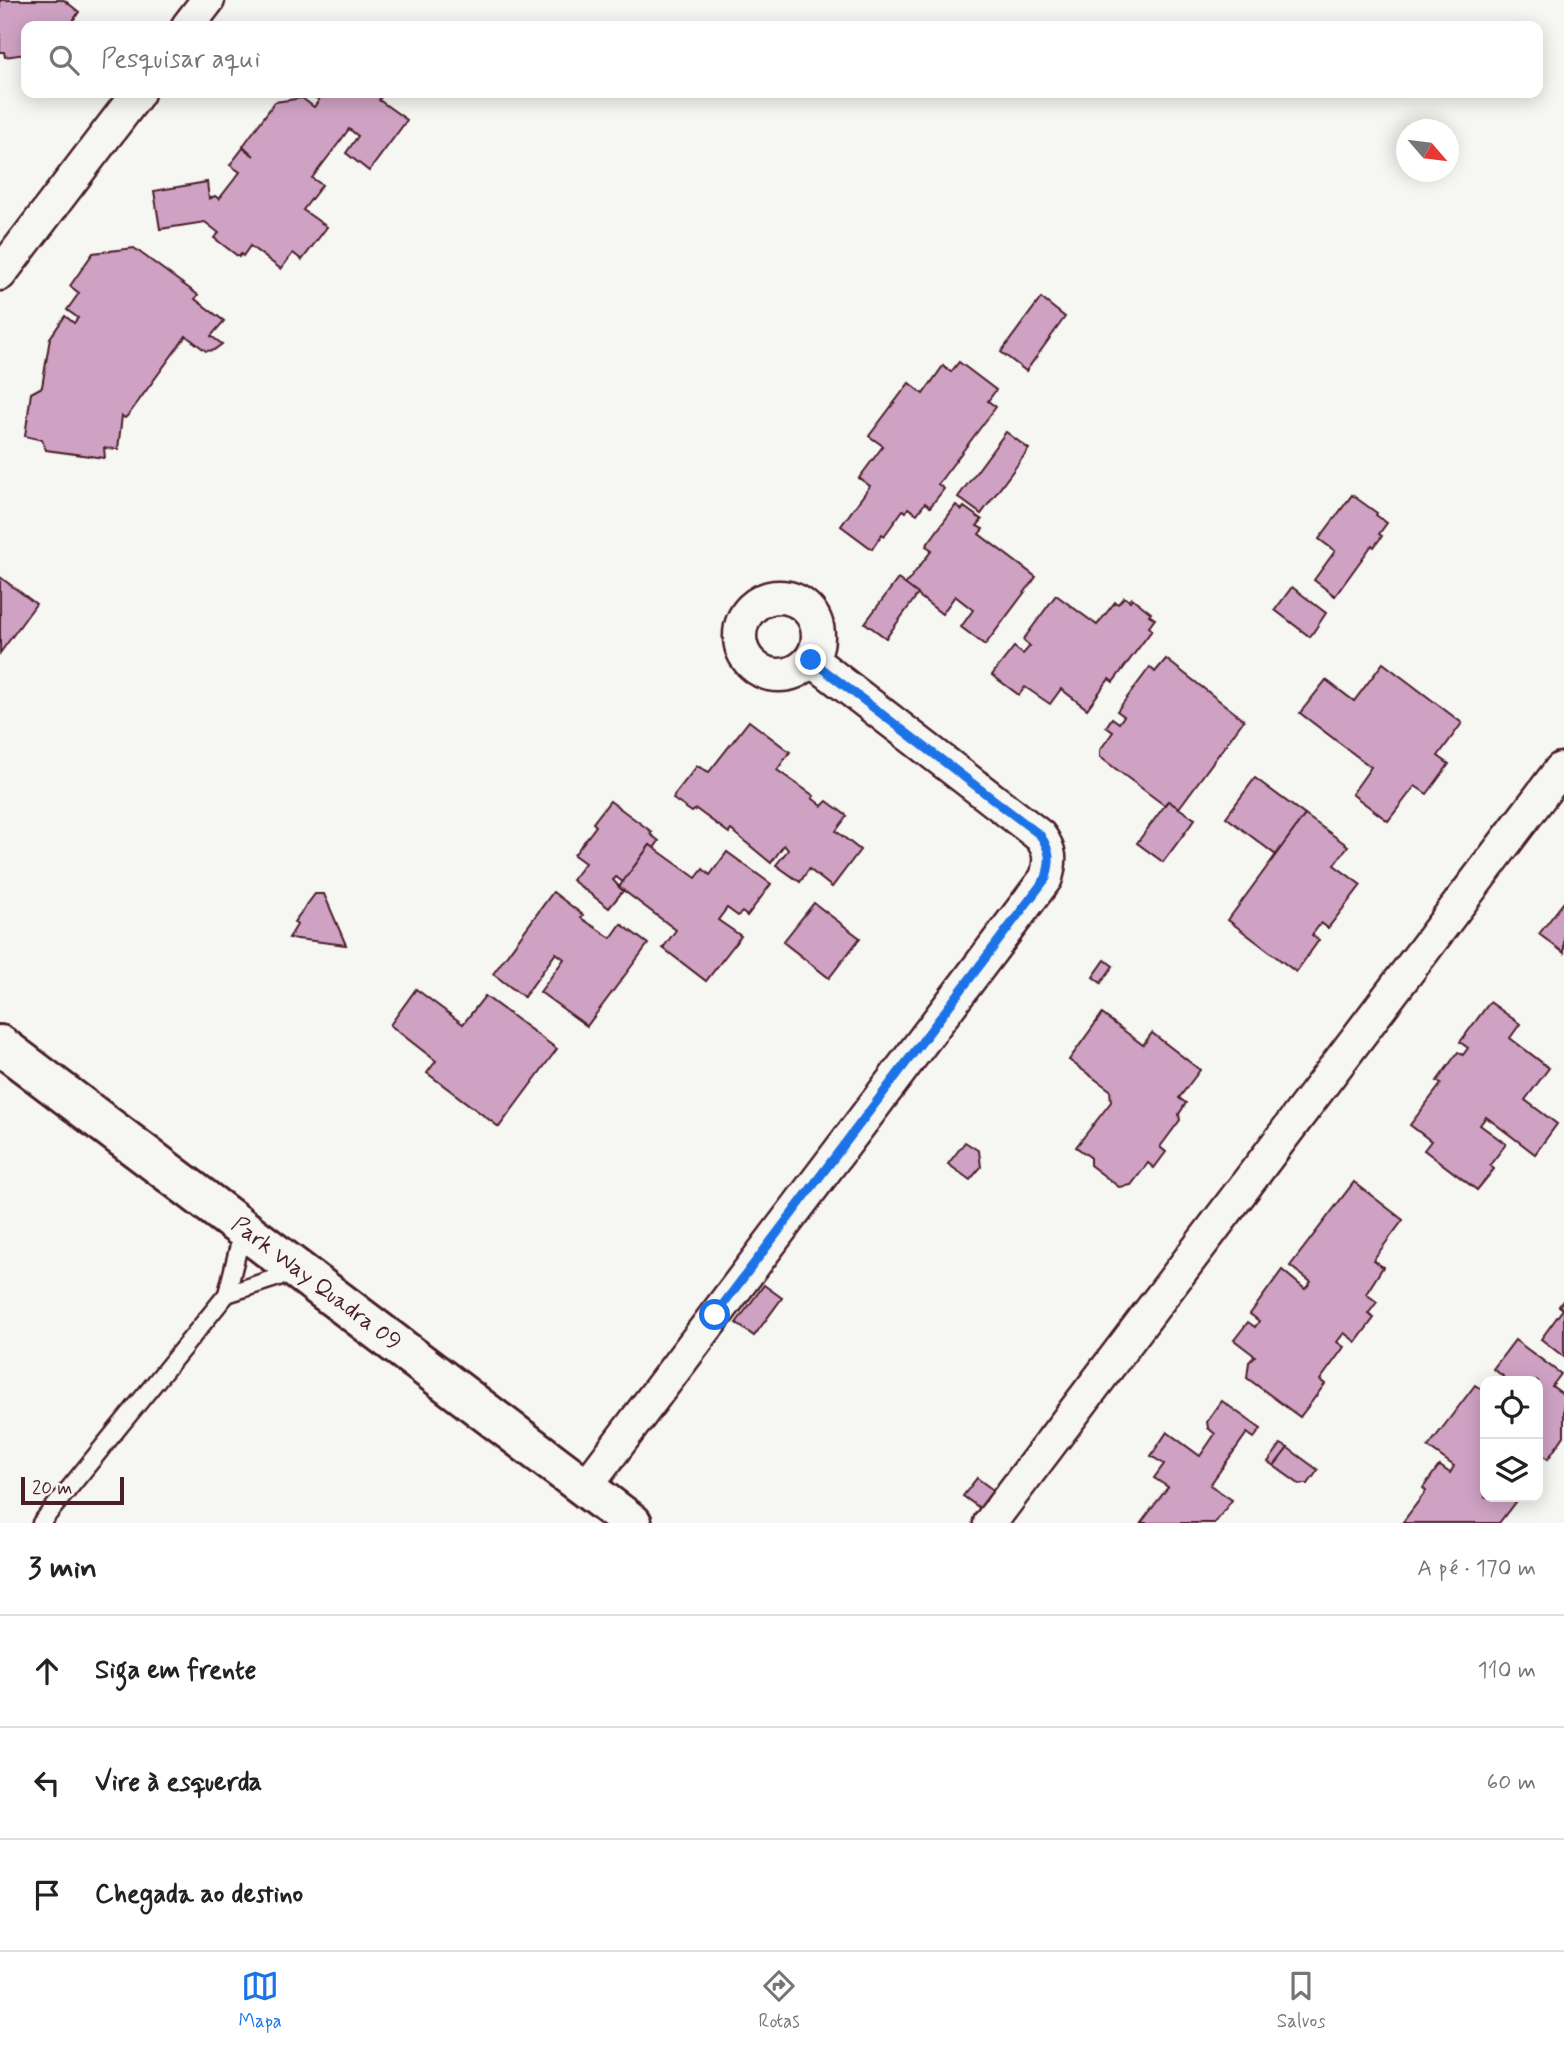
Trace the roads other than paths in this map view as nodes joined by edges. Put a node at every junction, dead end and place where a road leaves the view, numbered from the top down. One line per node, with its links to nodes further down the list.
1 (208, 0): 2 (street)
2 (192, 21)
3 (134, 98): 4 (street)
4 (0, 274)
5 (811, 660): 11 (street)
6 (1561, 769): 14 (street)
7 (0, 1045): 8 (street, Park Way Quadra 09)
8 (243, 1228): 9 (street, Park Way Quadra 09); 10 (lane)
9 (298, 1270): 10 (lane); 11 (street, Park Way Quadra 09)
10 (227, 1294): 12 (lane)
11 (585, 1488): 13 (street, Park Way Quadra 09)
12 (41, 1523)
13 (632, 1523)
14 (990, 1523)

